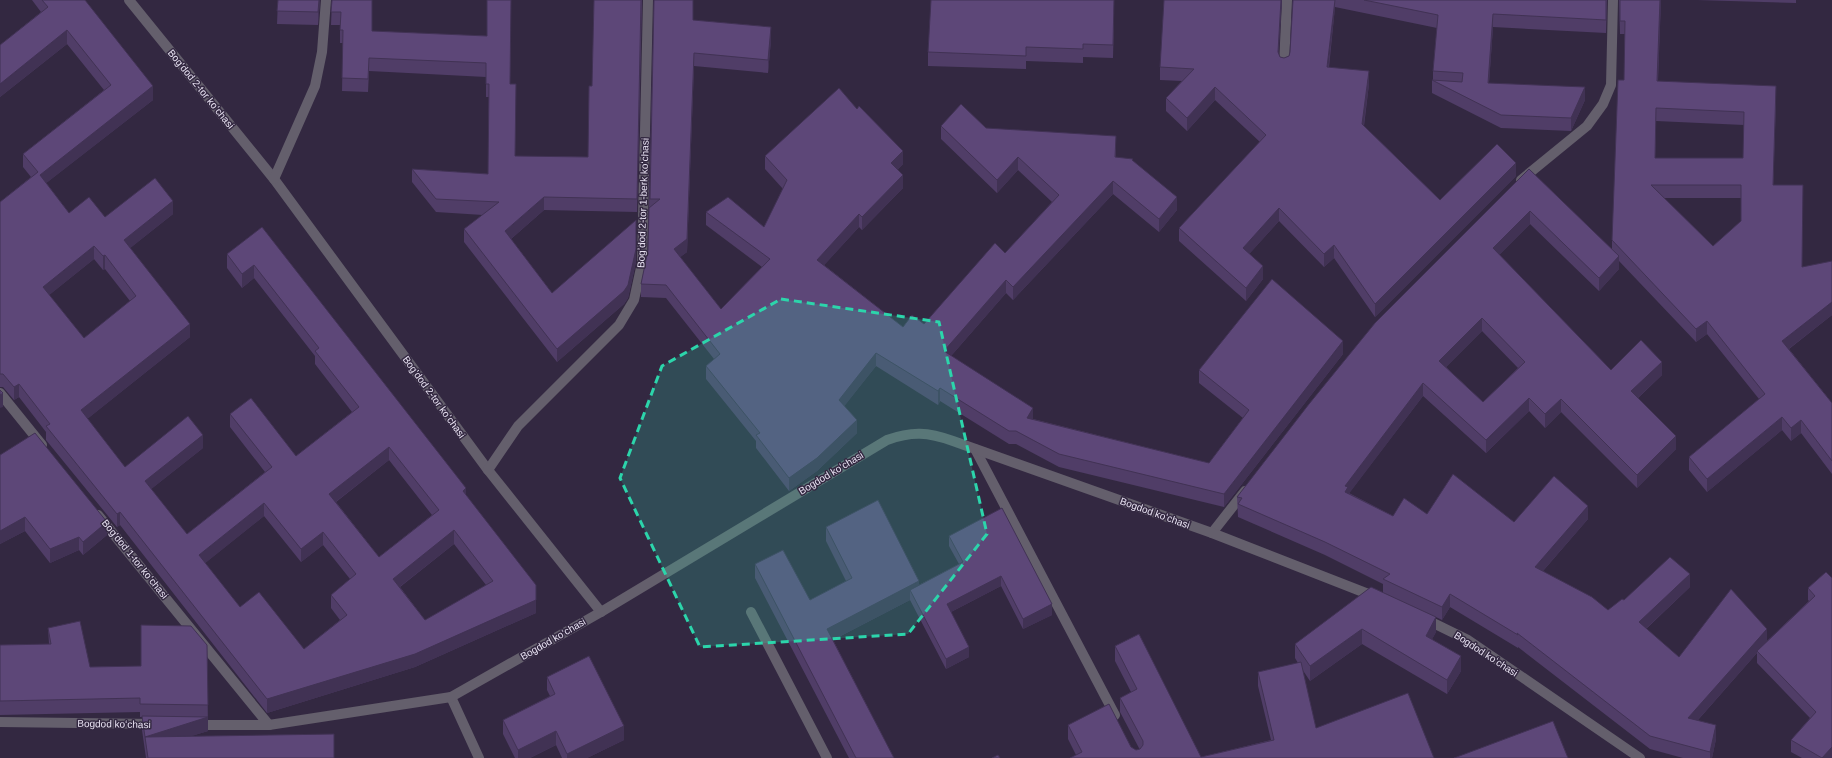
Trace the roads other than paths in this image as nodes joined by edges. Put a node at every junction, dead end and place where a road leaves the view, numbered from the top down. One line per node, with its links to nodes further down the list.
1 (129, 0): 7 (street, Bog'dod 2-tor koʻchasi)
2 (326, 0): 7 (street)
3 (648, 0): 12 (street, Bogʼdod 2-tor 1-berk koʻchasi)
4 (1287, 0): 6 (street)
5 (1613, 0): 8 (street)
6 (1284, 66)
7 (274, 179): 12 (street, Bog'dod 2-tor koʻchasi)
8 (1516, 185)
9 (0, 393): 11 (street)
10 (975, 449): 15 (street, Bogdod koʻchasi); 17 (street, Bogdod koʻchasi); 22 (street)
11 (50, 455)
12 (488, 470): 17 (street, Bog'dod 2-tor koʻchasi)
13 (1251, 483): 15 (street)
14 (90, 504): 25 (street, Bog'dod 1-tor koʻchasi)
15 (1212, 533): 16 (street, Bogdod koʻchasi)
16 (1383, 599)
17 (600, 612): 20 (street, Bogdod koʻchasi)
18 (751, 612): 27 (street)
19 (1418, 616): 28 (street, Bogdod koʻchasi)
20 (451, 697): 25 (street, Bogdod koʻchasi); 26 (street)
21 (0, 722): 23 (street, Bogdod koʻchasi)
22 (1118, 723)
23 (166, 725)
24 (181, 725): 25 (street, Bogdod koʻchasi)
25 (269, 726)
26 (479, 758)
27 (827, 758)
28 (1640, 758)

